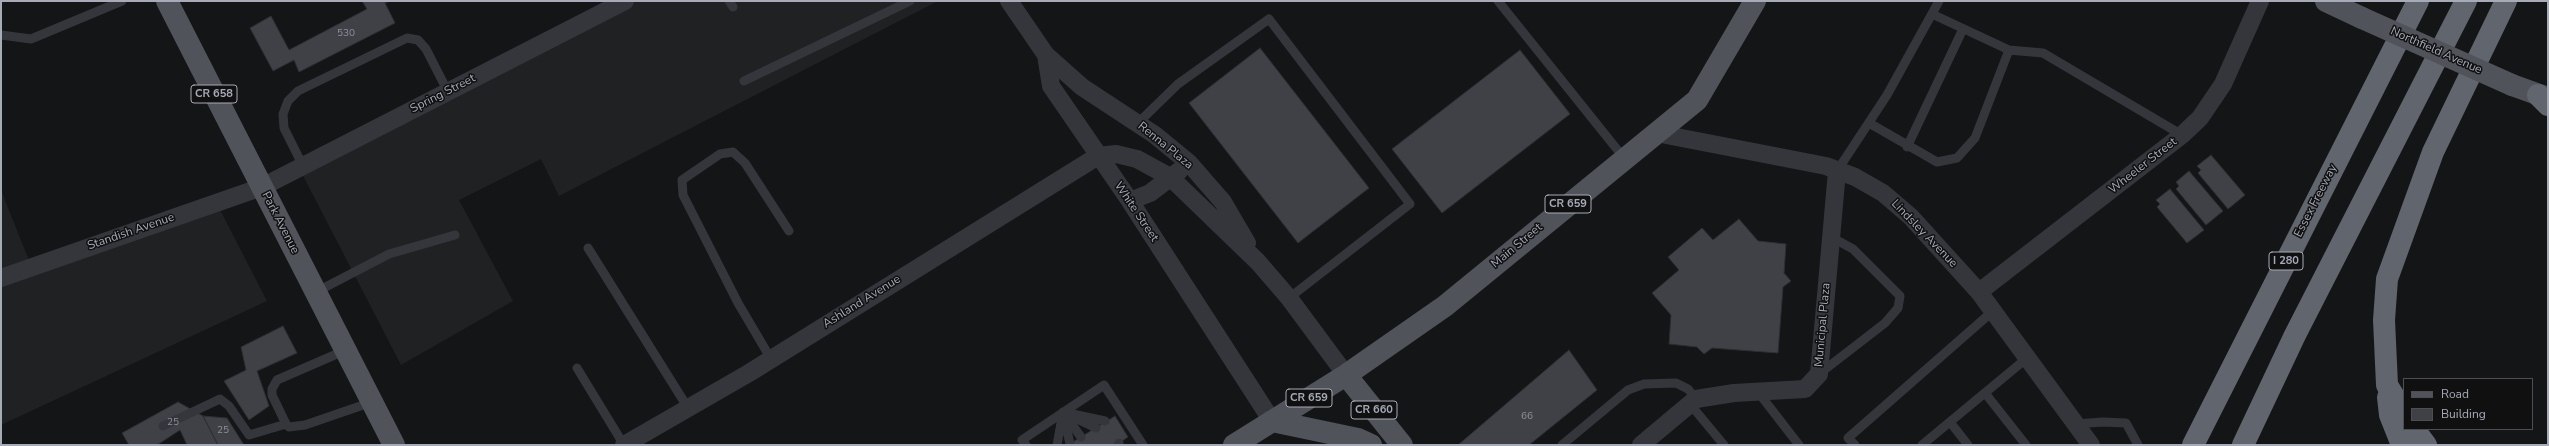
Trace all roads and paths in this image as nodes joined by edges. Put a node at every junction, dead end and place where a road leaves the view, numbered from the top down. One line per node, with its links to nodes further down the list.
1 (122, 1): 16 (lane)
2 (167, 1): 33 (main road, Park Avenue / CR 658)
3 (625, 1): 20 (street, Spring Street)
4 (910, 1): 19 (lane)
5 (1009, 1): 18 (street, White Street)
6 (1498, 1): 28 (lane)
7 (1755, 1): 24 (main road, Main Street / CR 659)
8 (1939, 1): 14 (lane)
9 (2260, 1): 25 (street, Wheeler Street)
10 (2326, 1): 21 (main road, Northfield Avenue, bridge)
11 (2418, 1): 87 (highway, Essex Freeway / I 280)
12 (2466, 1): 88 (highway)
13 (2506, 1): 51 (highway)
14 (1932, 14): 15 (lane); 22 (lane)
15 (1963, 29): 17 (lane); 26 (lane)
16 (1, 35)
17 (2009, 50): 25 (lane); 26 (lane)
18 (1046, 55): 23 (street, Renna Plaza); 27 (street, White Street)
19 (744, 81)
20 (448, 92): 30 (street, Spring Street); 30 (lane)
21 (2545, 99)
22 (1869, 123): 26 (lane); 31 (lane)
23 (1137, 124): 29 (street, Renna Plaza); 43 (lane)
24 (1656, 133): 28 (main road, Main Street / CR 659); 31 (street, Lindsley Avenue)
25 (2182, 135): 42 (street, Wheeler Street)
26 (1907, 147)
27 (1098, 156): 32 (street, Renna Plaza); 34 (street, White Street); 47 (street, Ashland Avenue)
28 (1624, 158): 50 (main road, Main Street / CR 659)
29 (1189, 163): 32 (street); 39 (street, Renna Plaza)
30 (304, 166): 33 (street, Spring Street)
31 (1838, 170): 37 (street, Municipal Plaza); 42 (street, Lindsley Avenue)
32 (1170, 177): 34 (street); 39 (street, Renna Plaza)
33 (262, 187): 40 (street, Standish Avenue); 41 (main road, Park Avenue / CR 658)
34 (1130, 201): 59 (street, White Street)
35 (789, 231): 47 (lane)
36 (455, 235): 41 (lane)
37 (1831, 237): 49 (street, Municipal Plaza); 49 (lane)
38 (588, 248): 56 (lane)
39 (1258, 262): 43 (street, Renna Plaza)
40 (1, 278)
41 (316, 292): 45 (main road, Park Avenue / CR 658)
42 (1979, 292): 44 (street, Lindsley Avenue)
43 (1289, 298): 50 (street, Renna Plaza)
44 (1993, 312): 46 (street, Lindsley Avenue); 81 (lane)
45 (346, 350): 55 (main road, Park Avenue / CR 658); 62 (lane)
46 (2027, 358): 53 (lane); 63 (street, Lindsley Avenue)
47 (771, 359): 56 (street, Ashland Avenue)
48 (577, 368): 71 (lane)
49 (1819, 374): 52 (street, Municipal Plaza)
50 (1346, 375): 59 (main road, Main Street / CR 659); 77 (main road, CR 660)
51 (2386, 385): 57 (highway); 89 (highway)
52 (1758, 392): 54 (street, Municipal Plaza); 80 (lane)
53 (1985, 393): 61 (lane); 84 (lane)
54 (1693, 401): 68 (street); 78 (lane); 79 (lane)
55 (372, 402): 62 (lane); 70 (main road, Park Avenue / CR 658)
56 (688, 408): 71 (street, Ashland Avenue)
57 (2403, 411)
58 (1063, 412): 60 (lane); 65 (lane); 67 (lane); 69 (lane); 72 (lane); 73 (lane); 74 (lane)
59 (1272, 421): 75 (main road, Main Street / CR 659); 76 (main road)
60 (1105, 422)
61 (1950, 422): 82 (lane); 83 (lane)
62 (286, 424): 64 (lane)
63 (2076, 424): 85 (street, Lindsley Avenue); 86 (lane)
64 (163, 426)
65 (1096, 428)
66 (2415, 430): 90 (highway)
67 (1081, 437)
68 (1648, 443)
69 (1070, 444)
70 (394, 445)
71 (624, 445)
72 (1026, 445)
73 (1057, 445)
74 (1143, 445)
75 (1234, 445)
76 (1371, 445)
77 (1402, 445)
78 (1562, 445)
79 (1724, 445)
80 (1799, 445)
81 (1855, 445)
82 (1922, 445)
83 (1968, 445)
84 (2026, 445)
85 (2091, 445)
86 (2138, 445)
87 (2193, 445)
88 (2243, 445)
89 (2402, 445)
90 (2426, 445)

